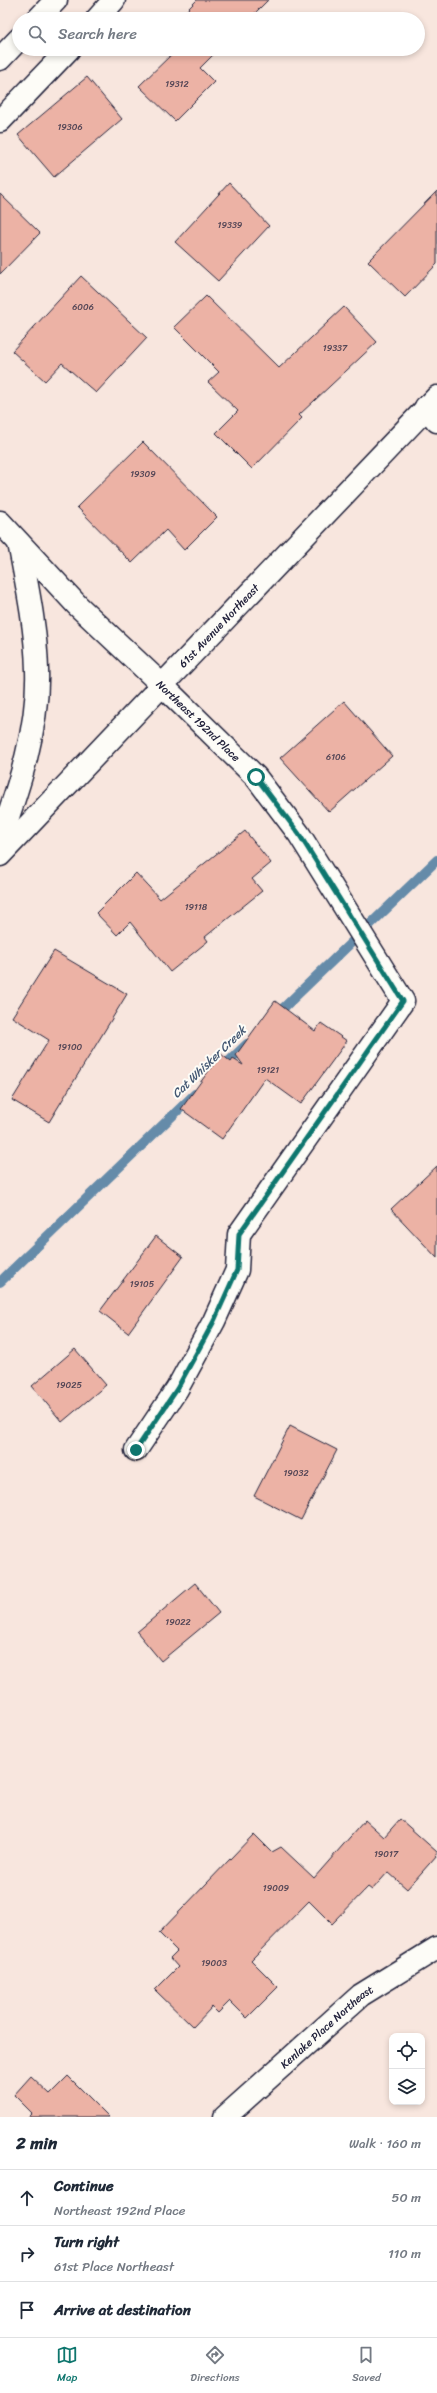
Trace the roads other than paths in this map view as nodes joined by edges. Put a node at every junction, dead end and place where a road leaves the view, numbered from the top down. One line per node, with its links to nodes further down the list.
1 (56, 0): 3 (street)
2 (114, 0): 4 (street)
3 (45, 12)
4 (103, 12)
5 (12, 46): 7 (street)
6 (62, 56): 8 (street)
7 (0, 59)
8 (0, 121)
9 (433, 408): 12 (street, 61st Avenue Northeast)
10 (0, 522): 11 (street, Northeast 192nd Place)
11 (19, 544): 12 (street, Northeast 192nd Place); 13 (street)
12 (161, 684): 14 (street, 61st Avenue Northeast); 15 (street, Northeast 192nd Place)
13 (0, 840)
14 (0, 854)
15 (136, 1450)
16 (437, 1948): 17 (street, Kenlake Place Northeast)
17 (225, 2117)

